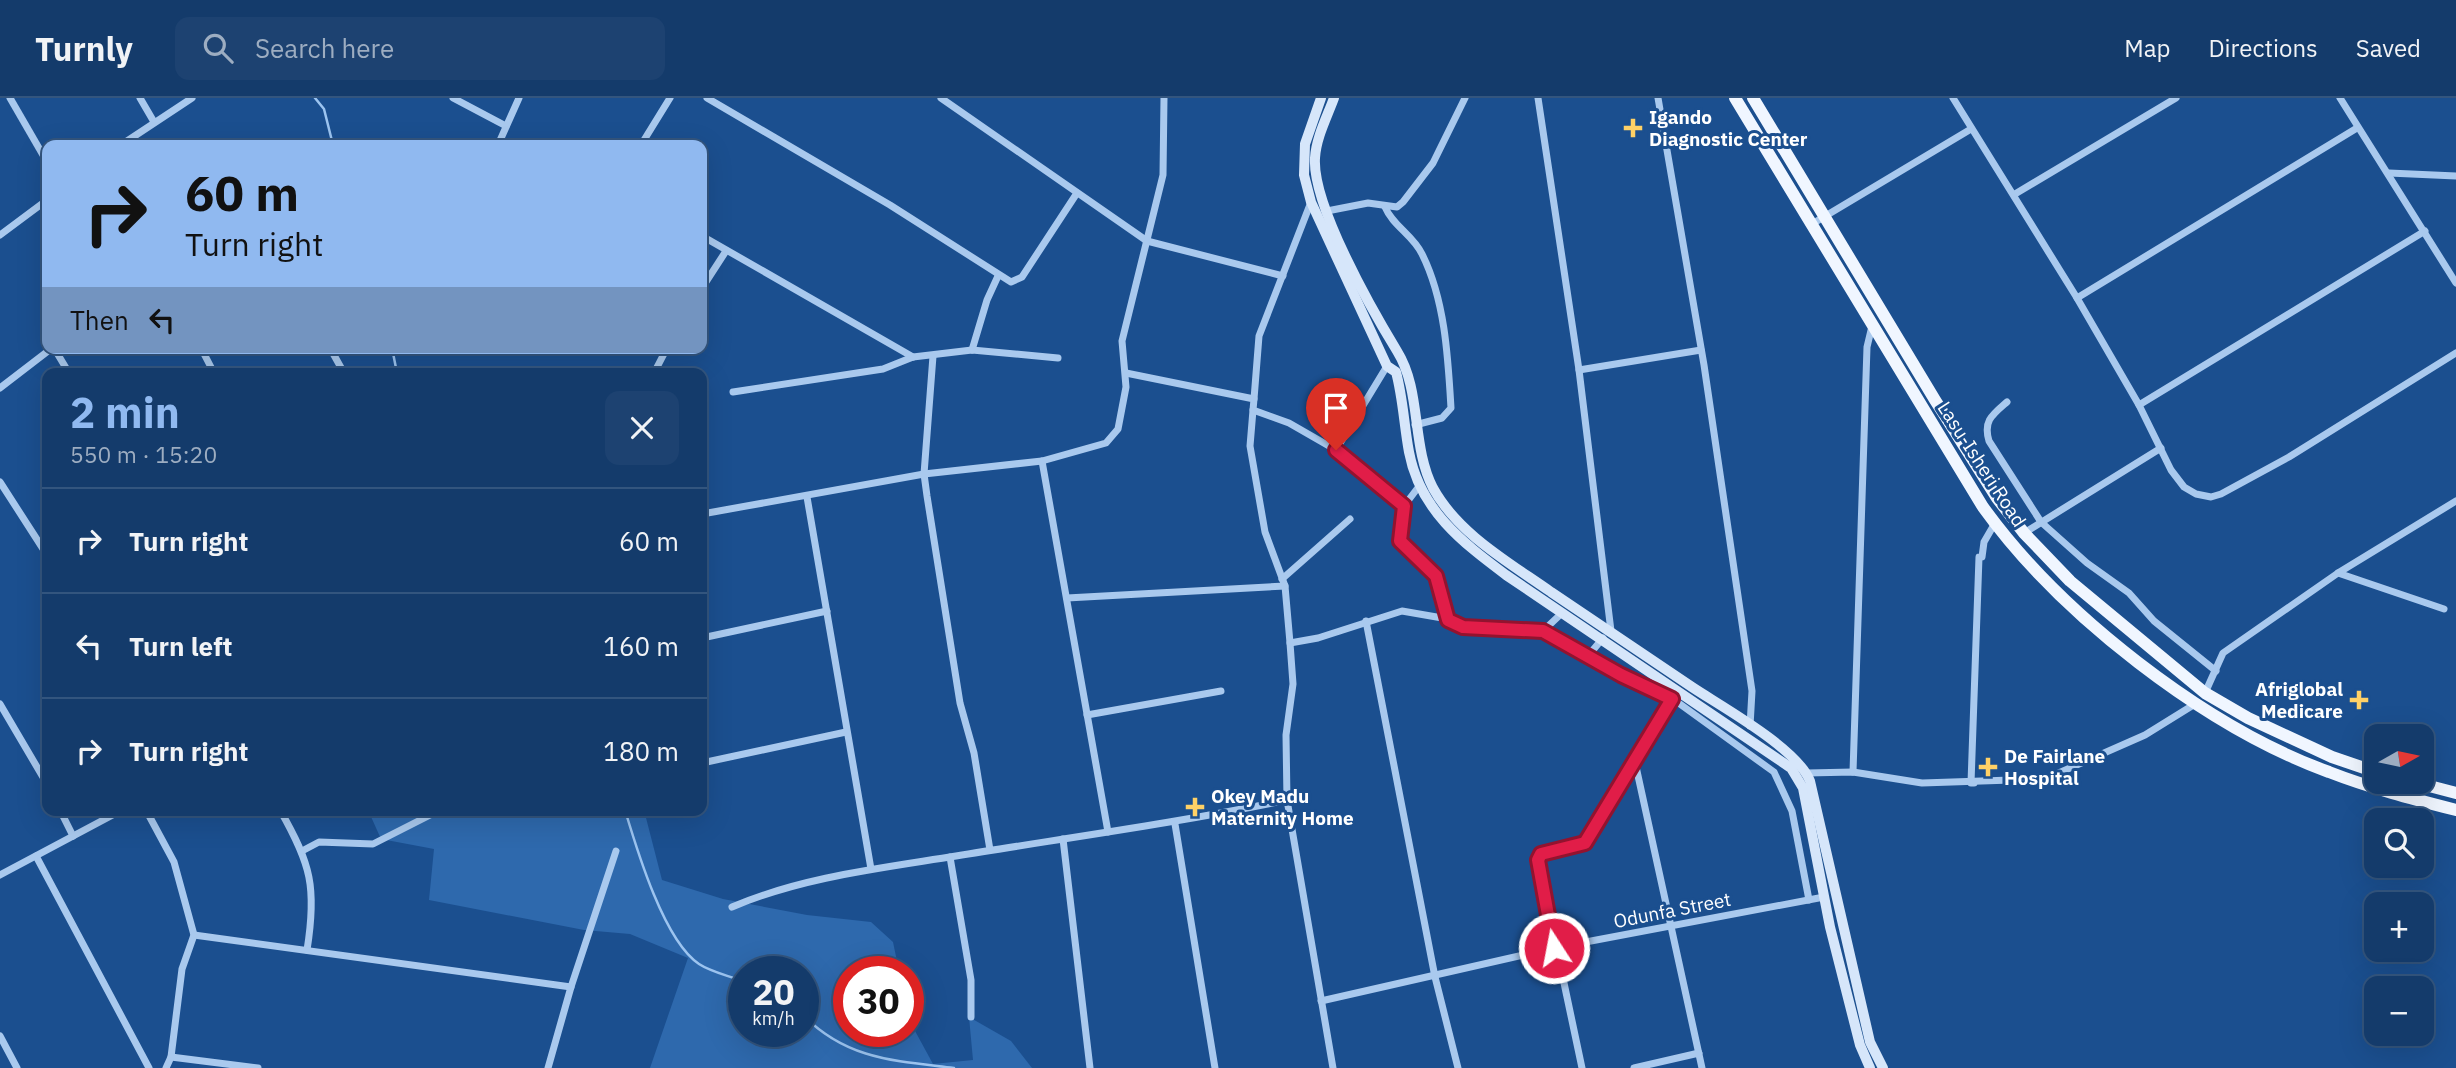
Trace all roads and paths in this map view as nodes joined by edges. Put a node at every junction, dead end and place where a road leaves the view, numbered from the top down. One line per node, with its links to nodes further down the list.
1 (10, 98): 27 (street)
2 (140, 98): 20 (street)
3 (192, 98): 20 (street)
4 (453, 98): 21 (street)
5 (519, 98): 21 (street)
6 (670, 98): 26 (street)
7 (708, 98): 43 (street)
8 (941, 98): 30 (street)
9 (1164, 98): 41 (street)
10 (1321, 98): 32 (main road)
11 (1334, 98): 35 (main road)
12 (1465, 98): 34 (street)
13 (1538, 98): 57 (street)
14 (1658, 98): 50 (street)
15 (1735, 98): 37 (main road, Lasu-Isheri Road)
16 (1753, 98): 36 (main road, Lasu-Isheri Road)
17 (1953, 98): 23 (street)
18 (2176, 98): 31 (street)
19 (2340, 98): 22 (street)
20 (154, 122): 24 (street)
21 (506, 125): 25 (street)
22 (2357, 128): 28 (street); 47 (street)
23 (1971, 129): 31 (street); 36 (street)
24 (128, 140)
25 (500, 140)
26 (644, 140)
27 (42, 153)
28 (2389, 173): 29 (street); 38 (street)
29 (2456, 176)
30 (1077, 192): 41 (street); 43 (street)
31 (2015, 194): 47 (street)
32 (1311, 202): 44 (street); 56 (main road)
33 (42, 204): 39 (street)
34 (1385, 207): 35 (street); 65 (street)
35 (1328, 211): 65 (main road)
36 (1825, 216): 37 (street); 79 (main road, Lasu-Isheri Road)
37 (1812, 224): 48 (main road, Lasu-Isheri Road)
38 (2425, 231): 46 (street); 63 (street)
39 (0, 235)
40 (707, 239): 42 (street)
41 (1147, 241): 44 (street); 58 (street)
42 (726, 251): 45 (street); 54 (street)
43 (998, 276): 49 (street)
44 (1283, 276): 61 (street)
45 (707, 280)
46 (2456, 283)
47 (2077, 298): 63 (street)
48 (1872, 325): 78 (main road, Lasu-Isheri Road); 108 (street)
49 (972, 350): 53 (street); 55 (street)
50 (1702, 350): 57 (street); 101 (street)
51 (2456, 353): 66 (street)
52 (45, 354): 59 (street)
53 (933, 356): 54 (street); 69 (street)
54 (913, 357): 60 (street)
55 (1058, 358)
56 (1387, 366): 67 (street); 71 (main road)
57 (1579, 370): 90 (street)
58 (1126, 373): 61 (street); 68 (street)
59 (0, 388)
60 (733, 392)
61 (1254, 399): 64 (street)
62 (2007, 402): 77 (street)
63 (2139, 405): 66 (street)
64 (1253, 410): 67 (street); 82 (street)
65 (1415, 425): 90 (main road)
66 (2161, 448): 77 (street)
67 (1336, 450): 74 (street)
68 (1042, 461): 69 (street); 83 (street)
69 (925, 474): 72 (street); 125 (street)
70 (0, 482): 80 (street)
71 (1420, 485): 74 (street); 86 (main road)
72 (807, 497): 75 (street); 85 (street)
73 (2456, 501): 81 (street)
74 (1404, 506): 87 (street)
75 (707, 513)
76 (1350, 519): 82 (street)
77 (2041, 522): 79 (street); 94 (street)
78 (1995, 523): 99 (main road, Lasu-Isheri Road); 111 (street)
79 (2024, 533): 96 (main road, Lasu-Isheri Road)
80 (42, 547)
81 (2338, 573): 84 (street); 94 (street)
82 (1284, 582): 83 (street); 92 (street)
83 (1067, 598): 100 (street)
84 (2444, 609)
85 (827, 611): 91 (street); 102 (street)
86 (1562, 613): 89 (street); 90 (main road)
87 (1448, 620): 88 (street); 89 (street)
88 (1366, 621): 92 (street); 139 (street)
89 (1543, 631): 93 (street)
90 (1607, 635): 93 (street); 97 (main road); 101 (main road)
91 (707, 637)
92 (1290, 643): 114 (street)
93 (1588, 656): 97 (street)
94 (2216, 671): 96 (street)
95 (1221, 691): 100 (street)
96 (2205, 693): 107 (main road, Lasu-Isheri Road)
97 (1675, 695): 103 (main road); 104 (street); 105 (street)
98 (0, 704): 110 (street)
99 (2194, 704): 111 (street); 115 (main road, Lasu-Isheri Road)
100 (1087, 715): 122 (street)
101 (1750, 726): 109 (main road)
102 (846, 732): 106 (street); 130 (street)
103 (1757, 742): 104 (street); 132 (main road)
104 (1746, 754): 133 (street)
105 (1634, 761): 135 (street); 137 (street)
106 (707, 762)
107 (2364, 768)
108 (1853, 772): 109 (street); 111 (street)
109 (1807, 773): 159 (main road)
110 (42, 775)
111 (1974, 783)
112 (2434, 787): 113 (main road)
113 (2456, 793)
114 (1287, 800): 121 (street); 141 (street)
115 (2456, 810)
116 (63, 816): 123 (street)
117 (111, 816): 123 (street)
118 (149, 816): 136 (street)
119 (283, 816): 126 (street)
120 (428, 816): 126 (street)
121 (1175, 824): 122 (street); 152 (street)
122 (1108, 832): 124 (street)
123 (73, 836): 128 (street)
124 (1063, 839): 125 (street); 151 (street)
125 (990, 850): 129 (street)
126 (302, 851): 138 (street)
127 (617, 851): 140 (street)
128 (36, 856): 131 (street); 147 (street)
129 (950, 857): 130 (street); 142 (street)
130 (871, 869): 134 (street)
131 (0, 875)
132 (1824, 897): 133 (street, Odunfa Street); 158 (main road)
133 (1809, 900): 135 (street, Odunfa Street)
134 (732, 907)
135 (1670, 927): 137 (street, Odunfa Street); 144 (street)
136 (194, 935): 138 (street); 145 (street)
137 (1554, 948): 139 (street, Odunfa Street); 155 (street)
138 (306, 950): 140 (street)
139 (1435, 976): 141 (street, Odunfa Street); 154 (street)
140 (571, 987): 150 (street)
141 (1321, 1001): 153 (street)
142 (971, 1017)
143 (0, 1036): 146 (street)
144 (1699, 1053): 156 (street); 157 (street)
145 (172, 1057): 148 (street); 149 (street)
146 (17, 1068)
147 (149, 1068)
148 (166, 1068)
149 (258, 1068)
150 (548, 1068)
151 (1090, 1068)
152 (1215, 1068)
153 (1333, 1068)
154 (1458, 1068)
155 (1582, 1068)
156 (1634, 1068)
157 (1702, 1068)
158 (1870, 1068)
159 (1882, 1068)

